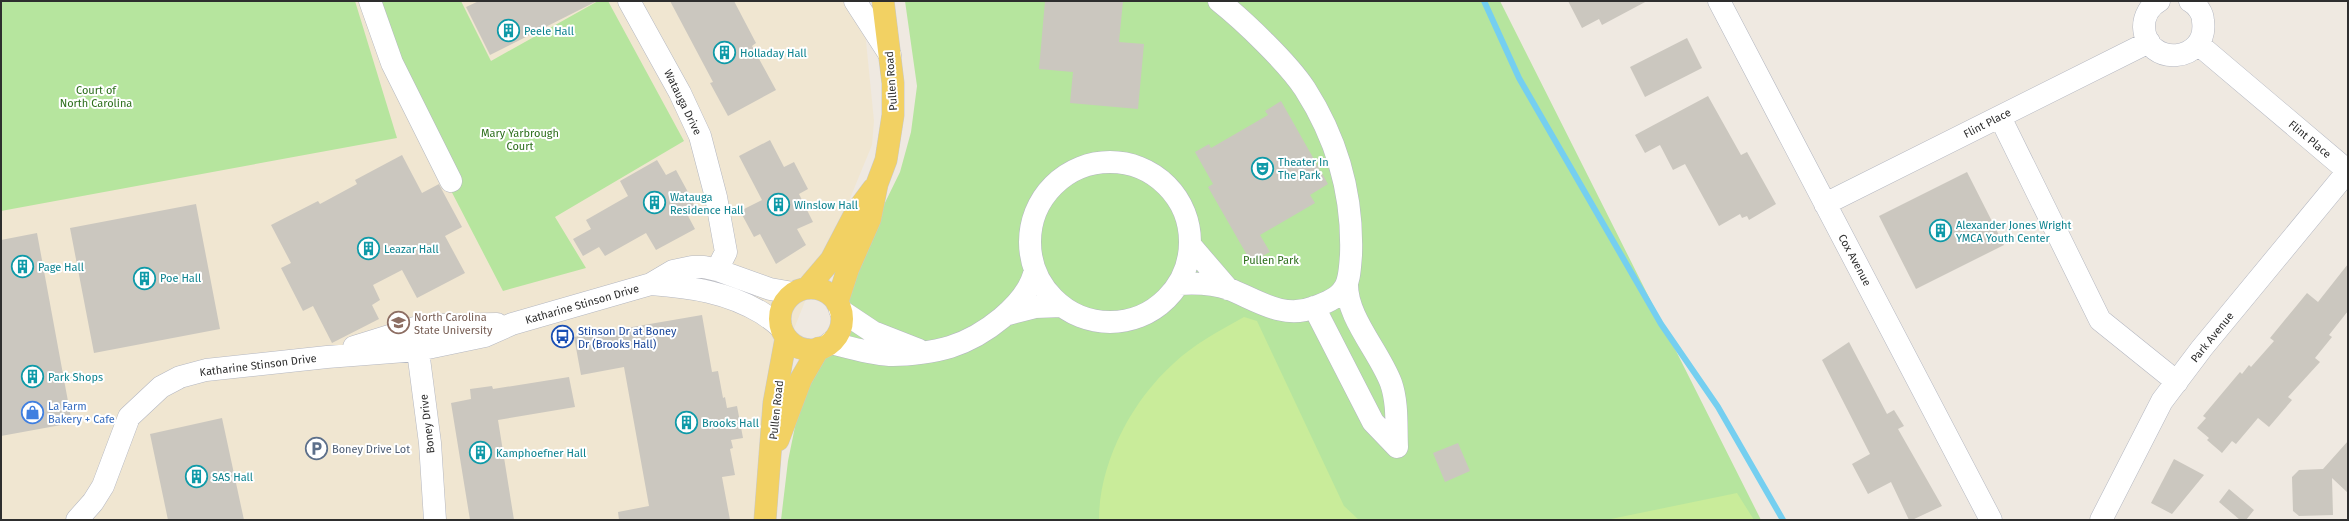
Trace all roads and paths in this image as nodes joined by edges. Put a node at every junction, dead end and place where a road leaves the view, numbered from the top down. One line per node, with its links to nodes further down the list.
1 (370, 1): 14 (street)
2 (629, 1): 18 (street, Watauga Drive)
3 (855, 1): 11 (street)
4 (883, 1): 11 (main road, Pullen Road)
5 (1219, 1): 20 (street)
6 (1719, 1): 16 (street, Cox Avenue)
7 (2159, 1): 9 (street)
8 (2190, 1): 10 (street)
9 (2149, 42): 10 (street); 12 (street, Flint Place)
10 (2198, 44): 13 (street, Flint Place)
11 (890, 55): 15 (main road, Pullen Road)
12 (2000, 117): 16 (street, Flint Place); 36 (street)
13 (2348, 171): 36 (street, Park Avenue)
14 (451, 182)
15 (877, 184): 24 (main road, Pullen Road); 25 (main road, Pullen Road)
16 (1825, 204): 41 (street, Cox Avenue)
17 (1191, 246): 19 (street); 22 (street); 23 (street)
18 (717, 270): 21 (street, Katharine Stinson Drive); 24 (street, Katharine Stinson Drive)
19 (1035, 270): 26 (street); 28 (street)
20 (1347, 283): 27 (street); 27 (street)
21 (651, 284): 29 (street, Katharine Stinson Drive); 31 (street, Katharine Stinson Drive)
22 (1178, 284): 23 (street); 26 (street)
23 (1228, 289): 27 (street)
24 (800, 290): 25 (main road); 31 (main road)
25 (839, 306): 32 (main road); 34 (street)
26 (1062, 306): 28 (street)
27 (1314, 308)
28 (1008, 314): 34 (street)
29 (512, 324): 30 (street, Katharine Stinson Drive); 33 (street, Katharine Stinson Drive)
30 (415, 328): 33 (street, Boney Drive); 35 (street, Katharine Stinson Drive)
31 (784, 333): 32 (main road); 37 (main road, Pullen Road)
32 (825, 346): 34 (street); 37 (main road, Pullen Road)
33 (418, 350): 35 (street, Katharine Stinson Drive); 39 (street, Boney Drive)
34 (922, 351)
35 (327, 357): 38 (street, Katharine Stinson Drive)
36 (2177, 382): 42 (street, Park Avenue)
37 (772, 458): 40 (main road, Pullen Road)
38 (77, 520)
39 (436, 520)
40 (765, 520)
41 (1991, 520)
42 (2101, 520)

